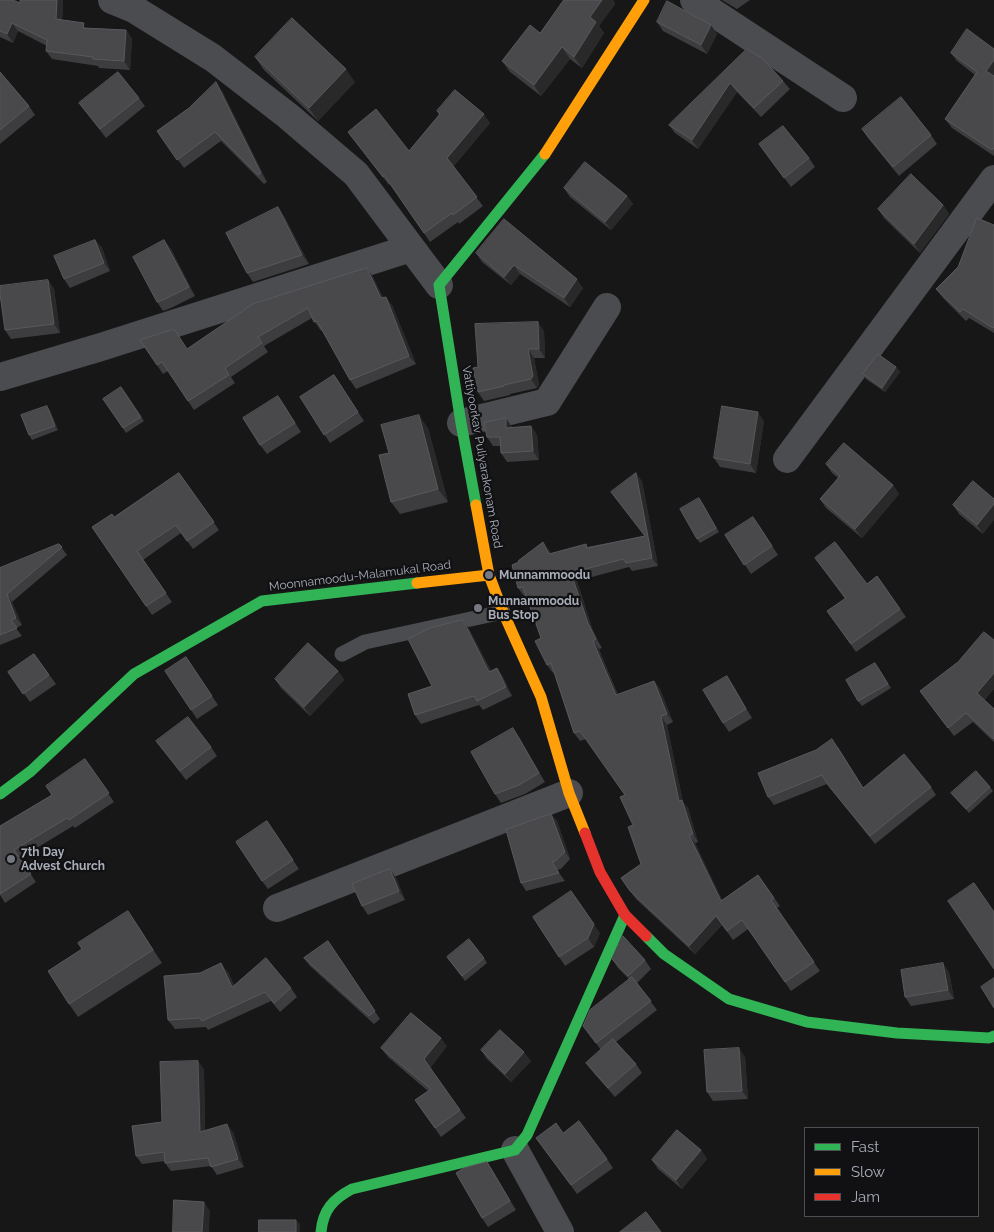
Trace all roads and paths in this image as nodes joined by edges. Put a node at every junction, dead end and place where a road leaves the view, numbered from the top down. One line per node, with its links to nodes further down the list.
1 (112, 0): 6 (street)
2 (644, 0): 7 (main road)
3 (694, 0): 4 (street)
4 (843, 98)
5 (994, 179): 11 (street)
6 (411, 248): 7 (street); 9 (street)
7 (439, 285): 10 (main road, Vattiyoorkav Puliyarakonam Road)
8 (607, 307): 10 (street)
9 (0, 377)
10 (461, 422): 12 (main road, Vattiyoorkav Puliyarakonam Road)
11 (787, 459)
12 (489, 575): 13 (main road, Vattiyoorkav Puliyarakonam Road); 16 (main road, Moonnamoodu-Malamukal Road)
13 (503, 612): 14 (lane); 15 (main road, Vattiyoorkav Puliyarakonam Road)
14 (342, 654)
15 (569, 793): 17 (street); 18 (main road, Vattiyoorkav Puliyarakonam Road)
16 (0, 794)
17 (277, 908)
18 (625, 915): 19 (main road, Vattiyoorkav Puliyarakonam Road); 20 (main road)
19 (994, 1036)
20 (515, 1150): 21 (main road); 22 (street)
21 (321, 1232)
22 (560, 1232)

